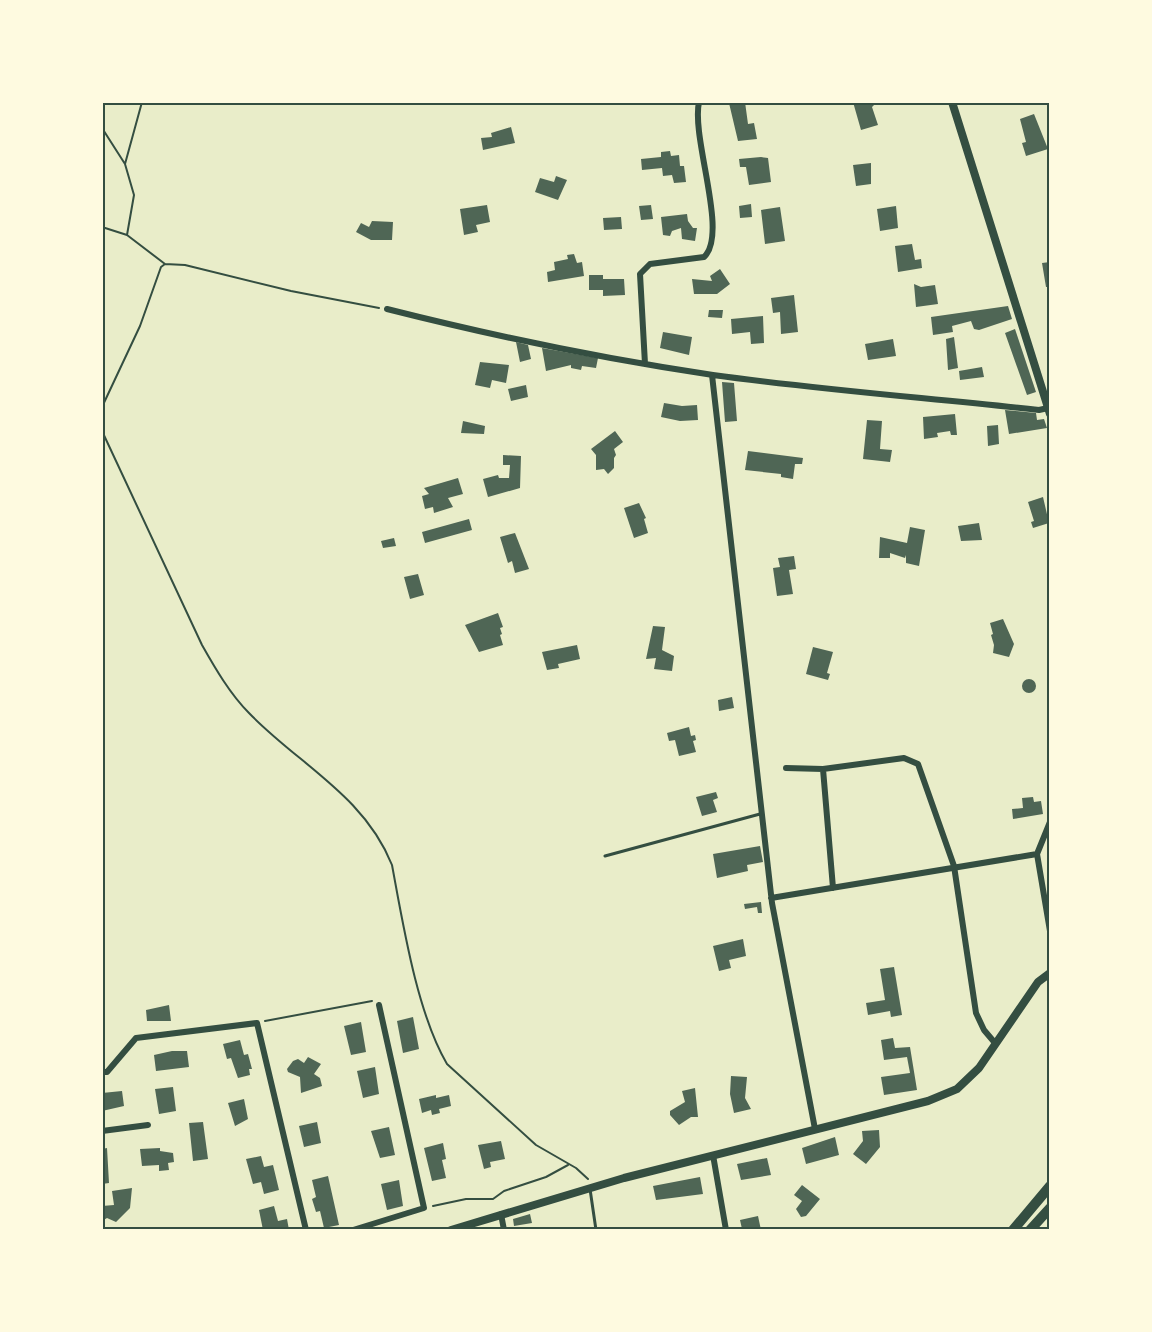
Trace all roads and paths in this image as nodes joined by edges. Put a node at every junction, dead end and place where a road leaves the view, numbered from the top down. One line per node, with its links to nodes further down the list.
1 (142, 102): 5 (path)
2 (699, 102): 10 (street)
3 (952, 102): 13 (street)
4 (102, 128): 5 (path)
5 (125, 164): 7 (path)
6 (102, 227): 7 (path)
7 (127, 235): 8 (path)
8 (165, 264): 9 (path); 12 (path)
9 (387, 309): 10 (street)
10 (645, 364): 11 (street)
11 (712, 375): 13 (street); 17 (street)
12 (102, 407)
13 (1049, 411)
14 (102, 431): 34 (path)
15 (786, 768): 16 (street)
16 (823, 770): 21 (street); 22 (street)
17 (762, 814): 20 (lane); 23 (street)
18 (1050, 822): 19 (street)
19 (1037, 854): 21 (street); 24 (street)
20 (605, 856)
21 (954, 866): 22 (street); 28 (street)
22 (833, 888): 23 (street)
23 (771, 898): 31 (street)
24 (1050, 931)
25 (1050, 973): 28 (street)
26 (379, 1005): 27 (path); 37 (street)
27 (257, 1023): 29 (street); 40 (street)
28 (996, 1043): 31 (street)
29 (102, 1072)
30 (148, 1125): 32 (street)
31 (815, 1129): 33 (street)
32 (102, 1131)
33 (713, 1155): 36 (street); 45 (street)
34 (570, 1165): 36 (path); 37 (path)
35 (1050, 1186): 46 (highway)
36 (592, 1187): 39 (street); 44 (lane)
37 (424, 1208): 41 (street)
38 (1050, 1208): 47 (highway)
39 (501, 1214): 42 (street); 43 (street)
40 (306, 1230)
41 (353, 1230)
42 (452, 1230)
43 (504, 1230)
44 (596, 1230)
45 (726, 1230)
46 (1013, 1230)
47 (1030, 1230)

